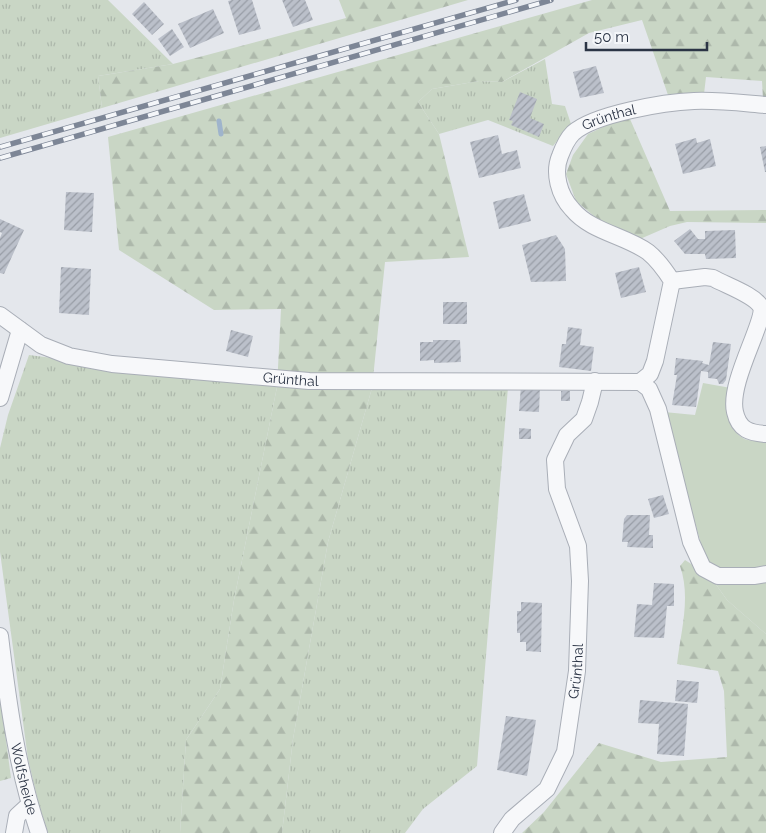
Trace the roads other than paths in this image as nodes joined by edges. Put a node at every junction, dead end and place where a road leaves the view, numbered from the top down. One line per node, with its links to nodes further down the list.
1 (766, 105): 2 (street, Grünthal)
2 (672, 281): 6 (street); 8 (street)
3 (0, 315): 4 (street, Grünthal)
4 (20, 330): 5 (street, Grünthal); 7 (street)
5 (595, 381): 6 (street, Grünthal); 14 (street, Grünthal)
6 (640, 382): 9 (street)
7 (0, 398)
8 (766, 434)
9 (766, 574)
10 (0, 636): 11 (street, Wolfsheide)
11 (29, 805): 12 (street); 13 (street, Wolfsheide)
12 (14, 833)
13 (39, 833)
14 (502, 833)

